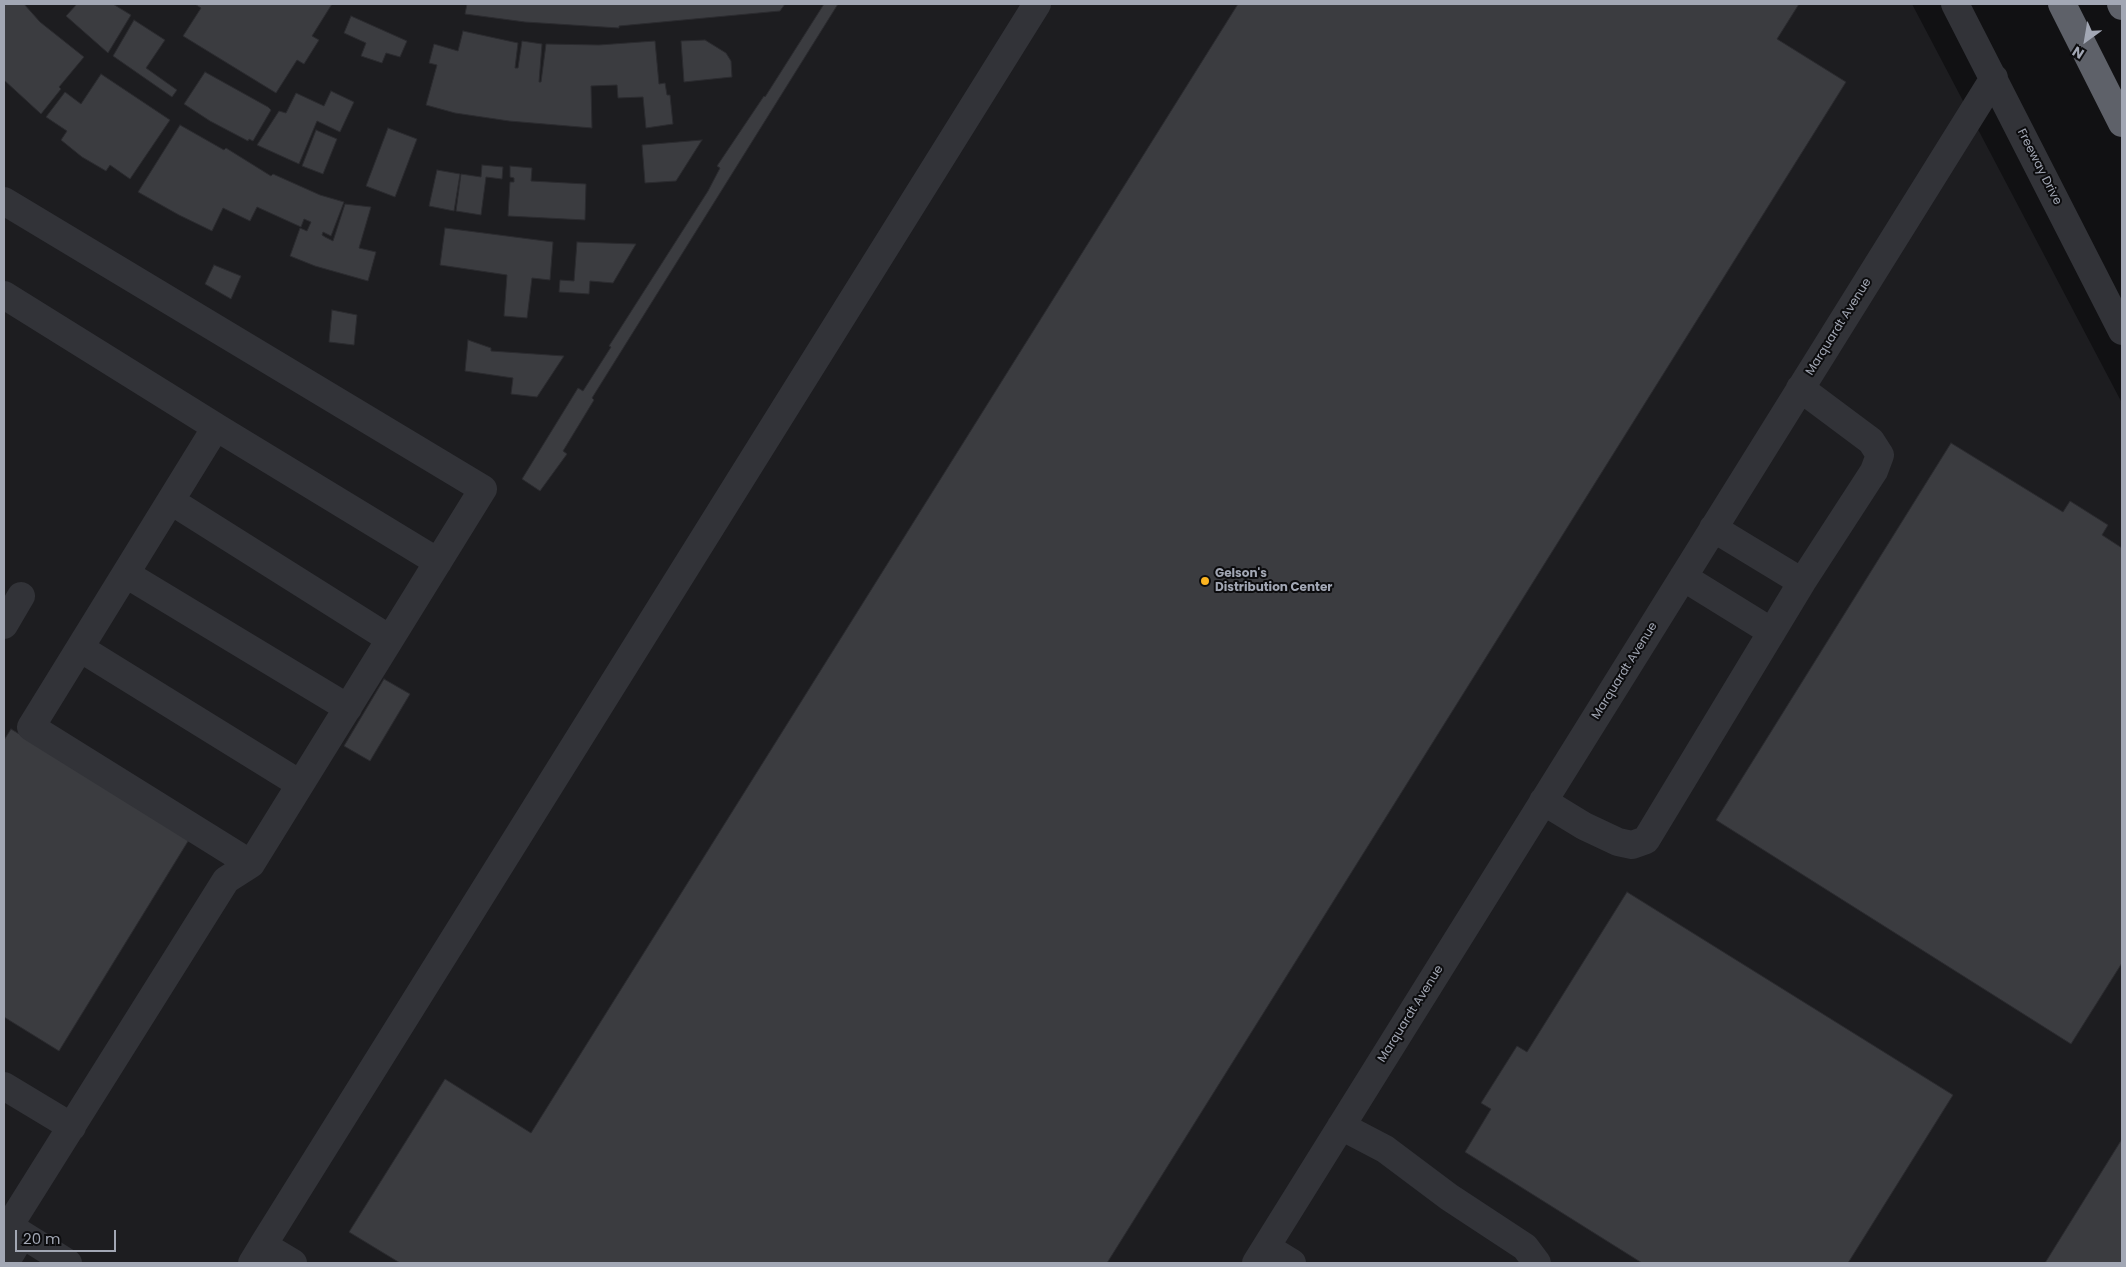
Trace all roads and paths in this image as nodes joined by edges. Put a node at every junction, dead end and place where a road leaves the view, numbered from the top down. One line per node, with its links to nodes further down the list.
1 (1037, 4): 30 (street)
2 (1955, 4): 4 (street, Freeway Drive)
3 (2062, 4): 5 (highway)
4 (1994, 78): 8 (street, Freeway Drive); 9 (street, Marquardt Avenue)
5 (2122, 123)
6 (4, 200): 13 (street)
7 (4, 295): 10 (street)
8 (2122, 331)
9 (1800, 388): 12 (street, Marquardt Avenue); 16 (street)
10 (216, 428): 11 (street); 13 (street)
11 (171, 501): 14 (street); 20 (street)
12 (1714, 528): 15 (street, Marquardt Avenue); 16 (street)
13 (438, 562): 20 (street)
14 (126, 574): 21 (street); 22 (street)
15 (1683, 578): 19 (street); 24 (street, Marquardt Avenue)
16 (1802, 582): 19 (street)
17 (21, 596): 18 (street)
18 (4, 625)
19 (1772, 632): 24 (street)
20 (390, 639): 22 (street)
21 (80, 648): 23 (street); 25 (street)
22 (348, 708): 23 (street)
23 (300, 784): 25 (street)
24 (1544, 801): 27 (street, Marquardt Avenue)
25 (251, 864): 28 (street)
26 (4, 1086): 28 (street)
27 (1342, 1126): 31 (street, Marquardt Avenue); 36 (street)
28 (72, 1127): 29 (street)
29 (12, 1228): 32 (street); 33 (street)
30 (258, 1254): 34 (street)
31 (1261, 1255): 35 (street)
32 (5, 1263)
33 (68, 1263)
34 (293, 1263)
35 (1292, 1263)
36 (1537, 1263)

